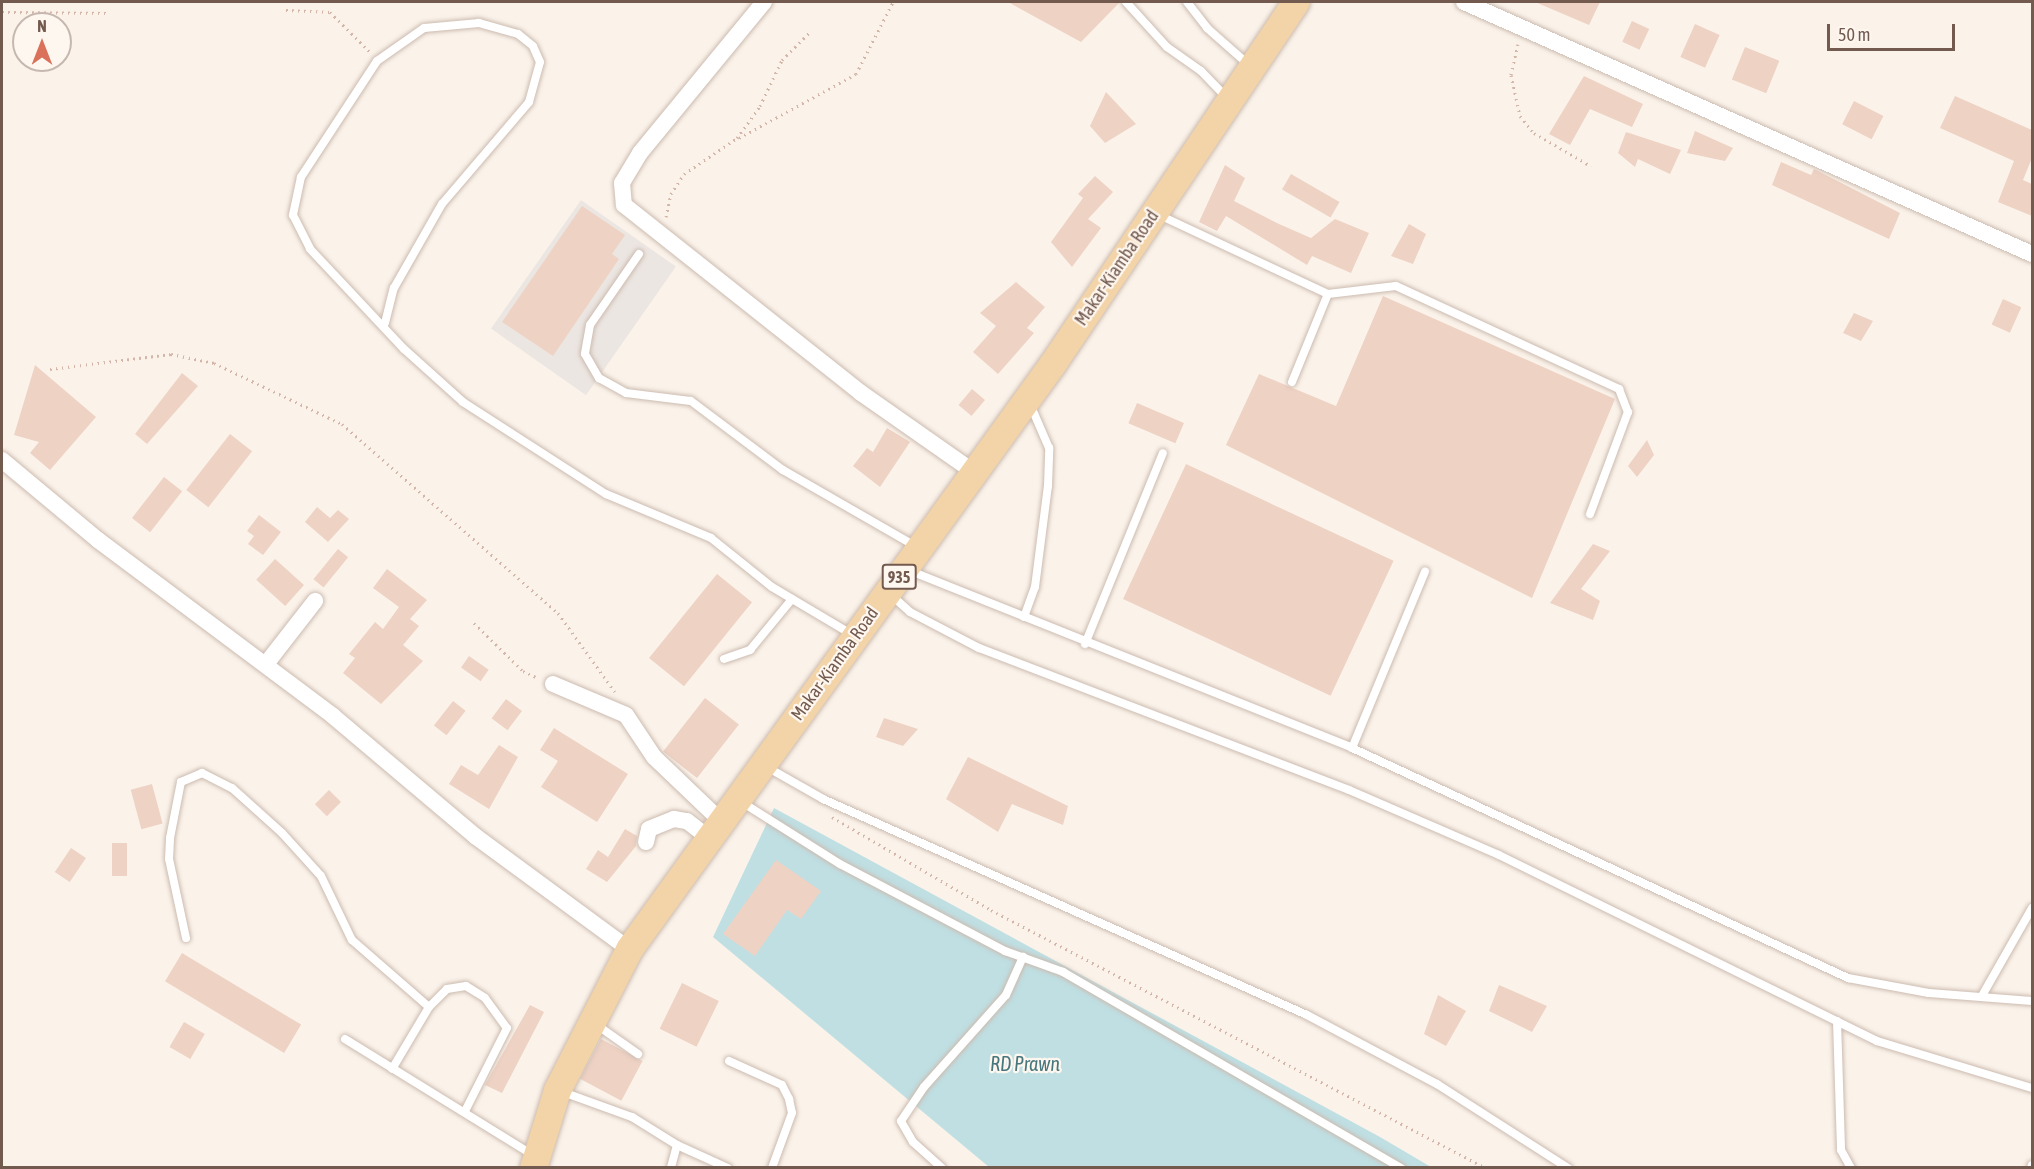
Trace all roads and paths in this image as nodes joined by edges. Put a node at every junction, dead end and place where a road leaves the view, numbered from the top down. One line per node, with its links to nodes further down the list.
1 (764, 2): 18 (street)
2 (893, 2): 15 (path)
3 (1126, 2): 14 (lane)
4 (1187, 2): 13 (lane)
5 (1296, 2): 13 (main road, Makar-Kiamba Road / 935)
6 (1464, 2): 10 (street)
7 (286, 10): 12 (path)
8 (2, 12): 9 (path)
9 (108, 13)
10 (1522, 30): 16 (path); 20 (street)
11 (809, 33): 15 (path)
12 (377, 61): 22 (lane); 22 (lane)
13 (1252, 68): 14 (main road, Makar-Kiamba Road / 935)
14 (1229, 101): 17 (main road, Makar-Kiamba Road / 935)
15 (737, 138): 18 (path)
16 (1591, 166)
17 (1154, 213): 21 (lane); 25 (main road, Makar-Kiamba Road / 935)
18 (667, 240): 28 (street)
19 (639, 254): 30 (lane)
20 (2032, 254)
21 (1328, 294): 24 (lane); 29 (lane)
22 (385, 324): 33 (lane)
23 (50, 369): 42 (path)
24 (1292, 382)
25 (1027, 399): 28 (main road, Makar-Kiamba Road / 935); 35 (lane)
26 (1163, 453): 38 (lane)
27 (2, 460): 40 (street)
28 (974, 472): 30 (main road, Makar-Kiamba Road / 935)
29 (1590, 514)
30 (913, 558): 32 (main road, Makar-Kiamba Road / 935); 35 (lane)
31 (1425, 572): 43 (lane)
32 (888, 592): 37 (main road, Makar-Kiamba Road / 935); 57 (lane)
33 (792, 599): 37 (lane); 39 (lane)
34 (315, 601): 40 (street)
35 (1023, 617): 38 (lane)
36 (474, 623): 41 (path)
37 (855, 636): 44 (main road, Makar-Kiamba Road / 935)
38 (1085, 644): 43 (lane)
39 (724, 659)
40 (266, 664): 51 (street)
41 (553, 684): 42 (street)
42 (626, 715): 47 (street)
43 (1352, 748): 53 (lane)
44 (762, 765): 45 (main road, Makar-Kiamba Road / 935); 46 (lane)
45 (737, 799): 47 (main road, Makar-Kiamba Road / 935); 52 (lane)
46 (823, 799): 72 (path); 73 (lane)
47 (715, 830): 48 (street); 51 (main road, Makar-Kiamba Road / 935)
48 (646, 842)
49 (2032, 908): 53 (lane)
50 (186, 938): 55 (lane)
51 (629, 949): 56 (main road, Makar-Kiamba Road / 935)
52 (1023, 957): 70 (lane); 71 (lane)
53 (1983, 994): 54 (lane)
54 (2032, 1001)
55 (429, 1007): 61 (lane); 64 (lane)
56 (588, 1020): 59 (lane); 63 (main road, Makar-Kiamba Road / 935)
57 (1837, 1021): 62 (lane); 74 (lane)
58 (345, 1039): 61 (lane)
59 (638, 1054)
60 (729, 1061): 69 (lane)
61 (392, 1069): 64 (lane)
62 (2032, 1089)
63 (557, 1090): 65 (lane); 66 (main road, Makar-Kiamba Road / 935)
64 (465, 1111): 66 (lane)
65 (677, 1144): 67 (lane); 68 (lane)
66 (534, 1162)
67 (671, 1167)
68 (728, 1167)
69 (772, 1167)
70 (942, 1167)
71 (1401, 1167)
72 (1486, 1167)
73 (1568, 1167)
74 (1851, 1167)

